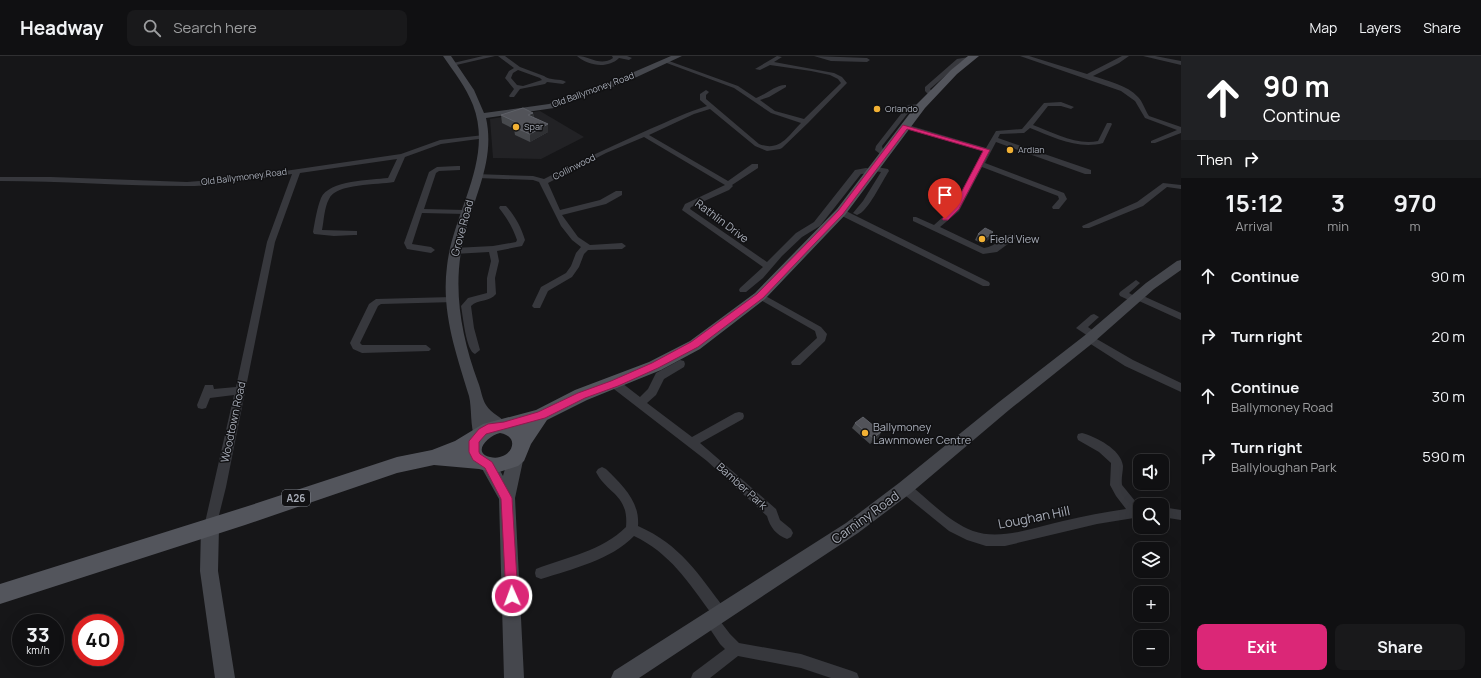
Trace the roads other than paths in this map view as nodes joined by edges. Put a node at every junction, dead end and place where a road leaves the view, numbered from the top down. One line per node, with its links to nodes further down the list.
1 (492, 56): 13 (street)
2 (501, 56): 18 (street)
3 (580, 56): 4 (street)
4 (615, 56): 11 (street)
5 (678, 56): 15 (street, Old Ballymoney Road)
6 (817, 56): 14 (street)
7 (1023, 56): 20 (street)
8 (1126, 56): 20 (street)
9 (1146, 56): 17 (street)
10 (780, 57): 16 (street)
11 (629, 58)
12 (972, 58): 28 (main road, A26)
13 (449, 60): 31 (street, Grove Road)
14 (867, 60)
15 (666, 62): 27 (street); 31 (street, Old Ballymoney Road)
16 (770, 63): 19 (street); 32 (street)
17 (1181, 63)
18 (518, 68): 21 (street); 24 (street)
19 (758, 69)
20 (1088, 76): 36 (street)
21 (544, 80): 22 (street); 24 (street)
22 (563, 82)
23 (784, 86): 27 (street)
24 (518, 88): 26 (street)
25 (706, 92): 29 (street)
26 (512, 96)
27 (755, 100): 32 (street)
28 (922, 106): 35 (main road, A26); 42 (street)
29 (711, 107): 32 (street); 37 (street)
30 (1071, 107): 34 (street)
31 (481, 116): 38 (street, Grove Road)
32 (806, 122)
33 (1109, 124): 34 (street)
34 (1028, 125): 39 (street)
35 (906, 126): 41 (street); 42 (main road, A26)
36 (1181, 130): 40 (street)
37 (643, 134): 52 (street, Collinwood); 53 (street)
38 (484, 137): 43 (street, Old Ballymoney Road); 50 (street, Grove Road)
39 (994, 139): 41 (street); 49 (street)
40 (1153, 142)
41 (987, 150): 44 (street)
42 (884, 154): 47 (main road, A26)
43 (402, 156): 48 (street, Old Ballymoney Road); 66 (street)
44 (981, 164): 56 (street); 65 (street)
45 (755, 166): 53 (street, Rathlin Drive)
46 (457, 168): 58 (street)
47 (873, 170): 60 (main road, A26); 62 (street); 67 (street)
48 (297, 171): 51 (street, Old Ballymoney Road); 92 (street, Woodtown Road)
49 (1088, 172)
50 (478, 176): 52 (street, Collinwood); 59 (street, Grove Road)
51 (0, 179)
52 (544, 182): 61 (street, Collinwood)
53 (728, 184): 76 (street, Rathlin Drive)
54 (1181, 187): 64 (street)
55 (620, 193): 61 (street)
56 (1056, 207)
57 (503, 208): 72 (street)
58 (419, 211): 59 (street); 73 (street)
59 (465, 212): 74 (street, Grove Road)
60 (841, 212): 69 (main road, A26); 77 (street)
61 (559, 213): 70 (street, Collinwood)
62 (857, 213)
63 (916, 219): 65 (street)
64 (1086, 226)
65 (935, 228): 68 (street)
66 (354, 233)
67 (799, 235): 69 (street); 76 (street)
68 (1013, 236)
69 (814, 241): 80 (main road, A26)
70 (588, 246): 71 (street); 82 (street)
71 (622, 246)
72 (493, 249): 74 (street); 87 (street)
73 (431, 250)
74 (454, 251): 81 (street, Grove Road)
75 (1181, 264): 79 (street, Carniny Road)
76 (768, 267): 78 (street)
77 (986, 284)
78 (743, 290)
79 (1136, 293): 83 (street); 85 (street, Carniny Road)
80 (760, 296): 88 (street); 90 (main road, A26)
81 (452, 300): 86 (street); 95 (street, Grove Road)
82 (538, 306)
83 (1181, 316)
84 (1094, 317): 85 (street)
85 (1091, 337): 91 (street); 106 (street, Carniny Road)
86 (426, 349)
87 (475, 350)
88 (796, 362)
89 (680, 364): 93 (street)
90 (614, 383): 93 (street, Bamber Park); 96 (main road, A26)
91 (1181, 388)
92 (240, 390): 94 (street); 112 (street, Woodtown Road)
93 (640, 404): 101 (street, Bamber Park)
94 (202, 405)
95 (479, 408): 98 (street); 99 (street, Grove Road)
96 (541, 415): 98 (main road, A26); 102 (main road, A26)
97 (739, 416): 101 (street)
98 (502, 426): 99 (main road, A26); 102 (main road)
99 (479, 434): 103 (main road, A26); 104 (main road)
100 (1082, 437): 108 (street, Loughan Hill)
101 (691, 443): 114 (street, Bamber Park)
102 (519, 450): 104 (main road, A26); 107 (street)
103 (434, 457): 104 (main road, A26); 112 (main road, A26)
104 (485, 463): 107 (street)
105 (602, 472): 113 (street)
106 (905, 488): 109 (street, Loughan Hill); 117 (street, Carniny Road)
107 (507, 498): 120 (street)
108 (1133, 506)
109 (1133, 513)
110 (1169, 513): 111 (street)
111 (1181, 515)
112 (210, 527): 116 (main road, A26); 119 (street, Woodtown Road)
113 (632, 529): 115 (street); 117 (street)
114 (786, 533)
115 (541, 573)
116 (0, 594)
117 (716, 617): 118 (street); 121 (street, Carniny Road)
118 (736, 648): 122 (street); 123 (street)
119 (225, 678)
120 (514, 678)
121 (621, 678)
122 (698, 678)
123 (852, 678)

